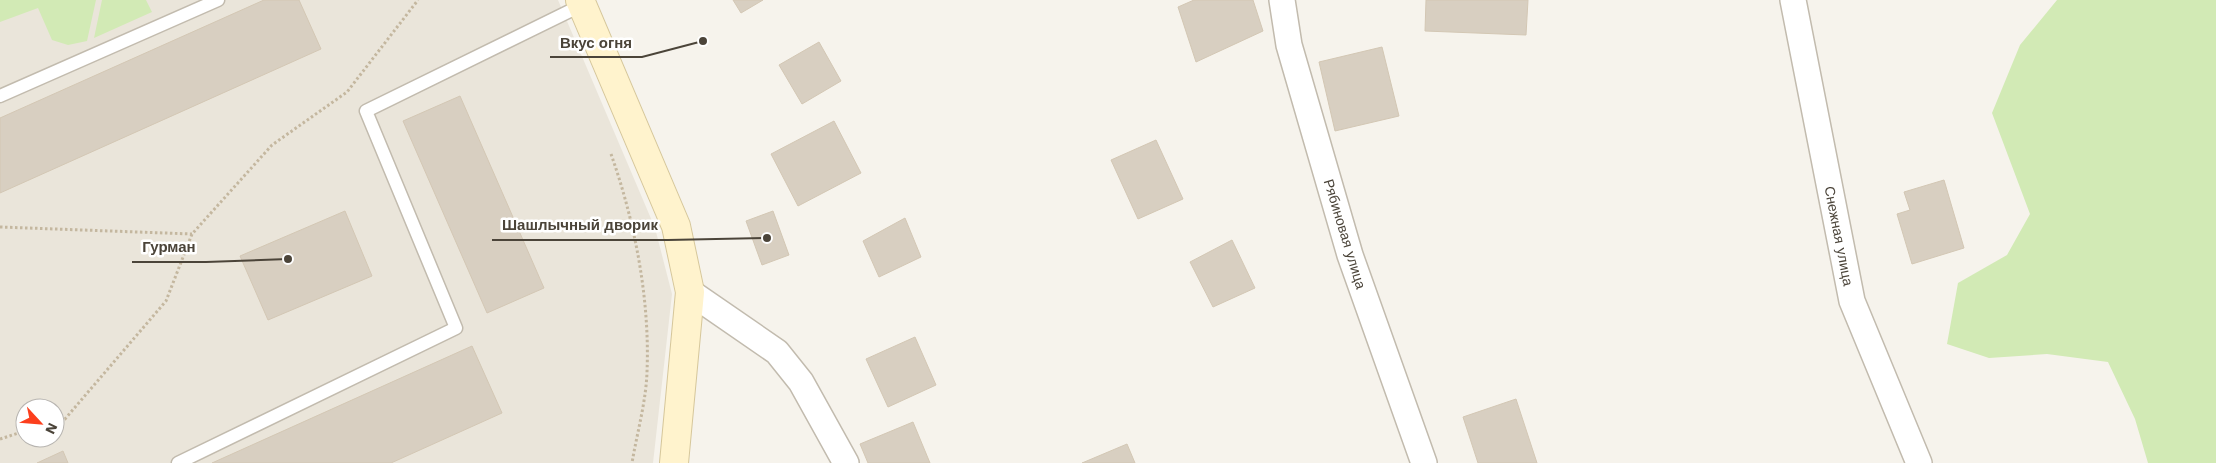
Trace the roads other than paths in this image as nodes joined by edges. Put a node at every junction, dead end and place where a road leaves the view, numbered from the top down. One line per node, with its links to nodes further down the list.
1 (218, 0): 5 (lane)
2 (1282, 0): 10 (street, Рябиновая улица)
3 (1793, 0): 11 (street, Снежная улица)
4 (581, 2): 6 (main road); 7 (lane)
5 (0, 96)
6 (690, 292): 8 (main road); 9 (street)
7 (178, 463)
8 (674, 463)
9 (846, 463)
10 (1424, 463)
11 (1919, 463)

